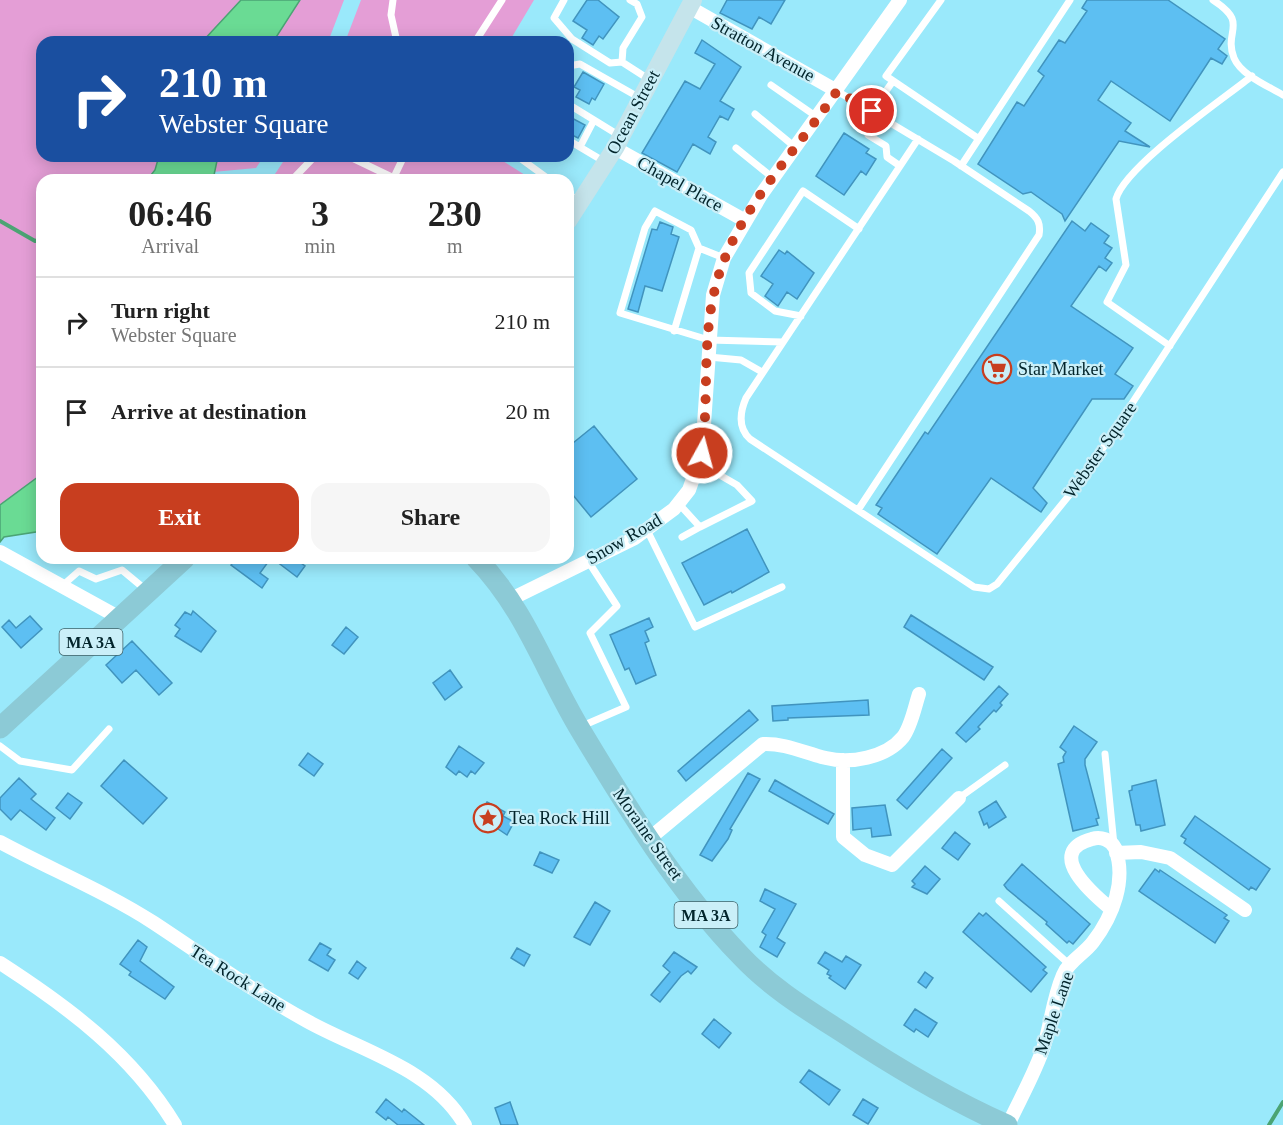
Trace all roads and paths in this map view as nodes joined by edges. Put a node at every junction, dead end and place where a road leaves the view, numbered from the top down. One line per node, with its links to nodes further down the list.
1 (393, 0): 11 (lane)
2 (501, 0): 12 (lane)
3 (564, 0): 13 (lane)
4 (630, 0): 15 (lane)
5 (900, 0): 21 (street, Snow Road)
6 (941, 0): 19 (lane)
7 (1070, 0): 30 (lane)
8 (1213, 0): 10 (lane)
9 (688, 4): 18 (main road, Ocean Street); 21 (street, Stratton Avenue)
10 (1225, 4): 17 (lane)
11 (396, 36)
12 (479, 36)
13 (569, 36)
14 (574, 40): 15 (lane)
15 (622, 62): 18 (lane)
16 (574, 65): 23 (lane)
17 (1252, 76): 22 (lane); 55 (lane)
18 (651, 80): 23 (main road, Ocean Street)
19 (893, 81): 25 (lane); 30 (lane)
20 (771, 85): 27 (lane)
21 (837, 91): 25 (lane); 27 (street, Snow Road)
22 (1283, 95)
23 (641, 99): 35 (main road, Ocean Street)
24 (574, 108): 28 (lane)
25 (876, 113): 29 (lane); 39 (lane)
26 (755, 114): 33 (lane)
27 (817, 117): 33 (street, Snow Road)
28 (594, 120): 32 (lane); 35 (lane)
29 (918, 139): 39 (lane, Webster Square); 40 (lane)
30 (979, 139): 40 (lane)
31 (574, 144): 32 (lane)
32 (580, 147): 35 (lane)
33 (795, 147): 45 (street, Snow Road)
34 (736, 148): 45 (lane)
35 (614, 149): 46 (main road, Ocean Street); 47 (street, Chapel Place)
36 (309, 162): 42 (lane)
37 (361, 162): 43 (lane)
38 (525, 162): 44 (lane)
39 (900, 166): 48 (lane, Webster Square)
40 (961, 166): 60 (lane)
41 (1283, 172): 55 (lane, Webster Square)
42 (298, 174)
43 (386, 174)
44 (542, 174)
45 (773, 178): 47 (street, Snow Road)
46 (575, 198)
47 (744, 220): 50 (street, Snow Road)
48 (858, 228): 51 (lane, Webster Square); 51 (lane)
49 (699, 248): 50 (lane); 52 (lane); 52 (lane)
50 (724, 258): 53 (street, Snow Road)
51 (801, 316): 54 (lane, Webster Square)
52 (674, 331): 53 (lane)
53 (709, 340): 54 (lane); 56 (street, Snow Road)
54 (783, 342): 57 (lane, Webster Square)
55 (1170, 346): 60 (lane, Webster Square)
56 (709, 357): 57 (lane); 58 (street, Snow Road)
57 (762, 372): 60 (lane, Webster Square)
58 (699, 463): 59 (street, Snow Road); 61 (lane)
59 (679, 504): 61 (lane); 62 (street, Snow Road)
60 (858, 510)
61 (700, 527): 63 (lane)
62 (647, 530): 65 (street, Snow Road); 69 (lane)
63 (682, 537)
64 (6, 555): 68 (street)
65 (588, 561): 71 (street, Snow Road); 75 (lane)
66 (178, 564): 70 (main road, MA 3A)
67 (481, 564): 71 (main road, Moraine Street / MA 3A)
68 (62, 586): 70 (lane); 72 (street)
69 (782, 587)
70 (148, 592): 72 (main road, MA 3A)
71 (511, 599): 75 (main road, Moraine Street / MA 3A)
72 (118, 617): 74 (main road, MA 3A)
73 (919, 694): 79 (street)
74 (0, 728)
75 (579, 728): 82 (main road, Moraine Street / MA 3A)
76 (108, 729): 77 (lane)
77 (0, 746)
78 (1105, 754): 84 (lane)
79 (843, 760): 81 (street); 82 (street)
80 (1005, 765): 81 (lane)
81 (959, 798)
82 (650, 838): 90 (main road, Moraine Street / MA 3A)
83 (0, 842): 92 (street, Tea Rock Lane)
84 (1115, 849): 86 (street, Maple Lane); 86 (street); 87 (street)
85 (999, 901): 89 (lane)
86 (1111, 909): 89 (street, Maple Lane)
87 (1245, 910)
88 (0, 963): 91 (street)
89 (1070, 965): 90 (street, Maple Lane)
90 (1004, 1124)
91 (175, 1125)
92 (465, 1125)

